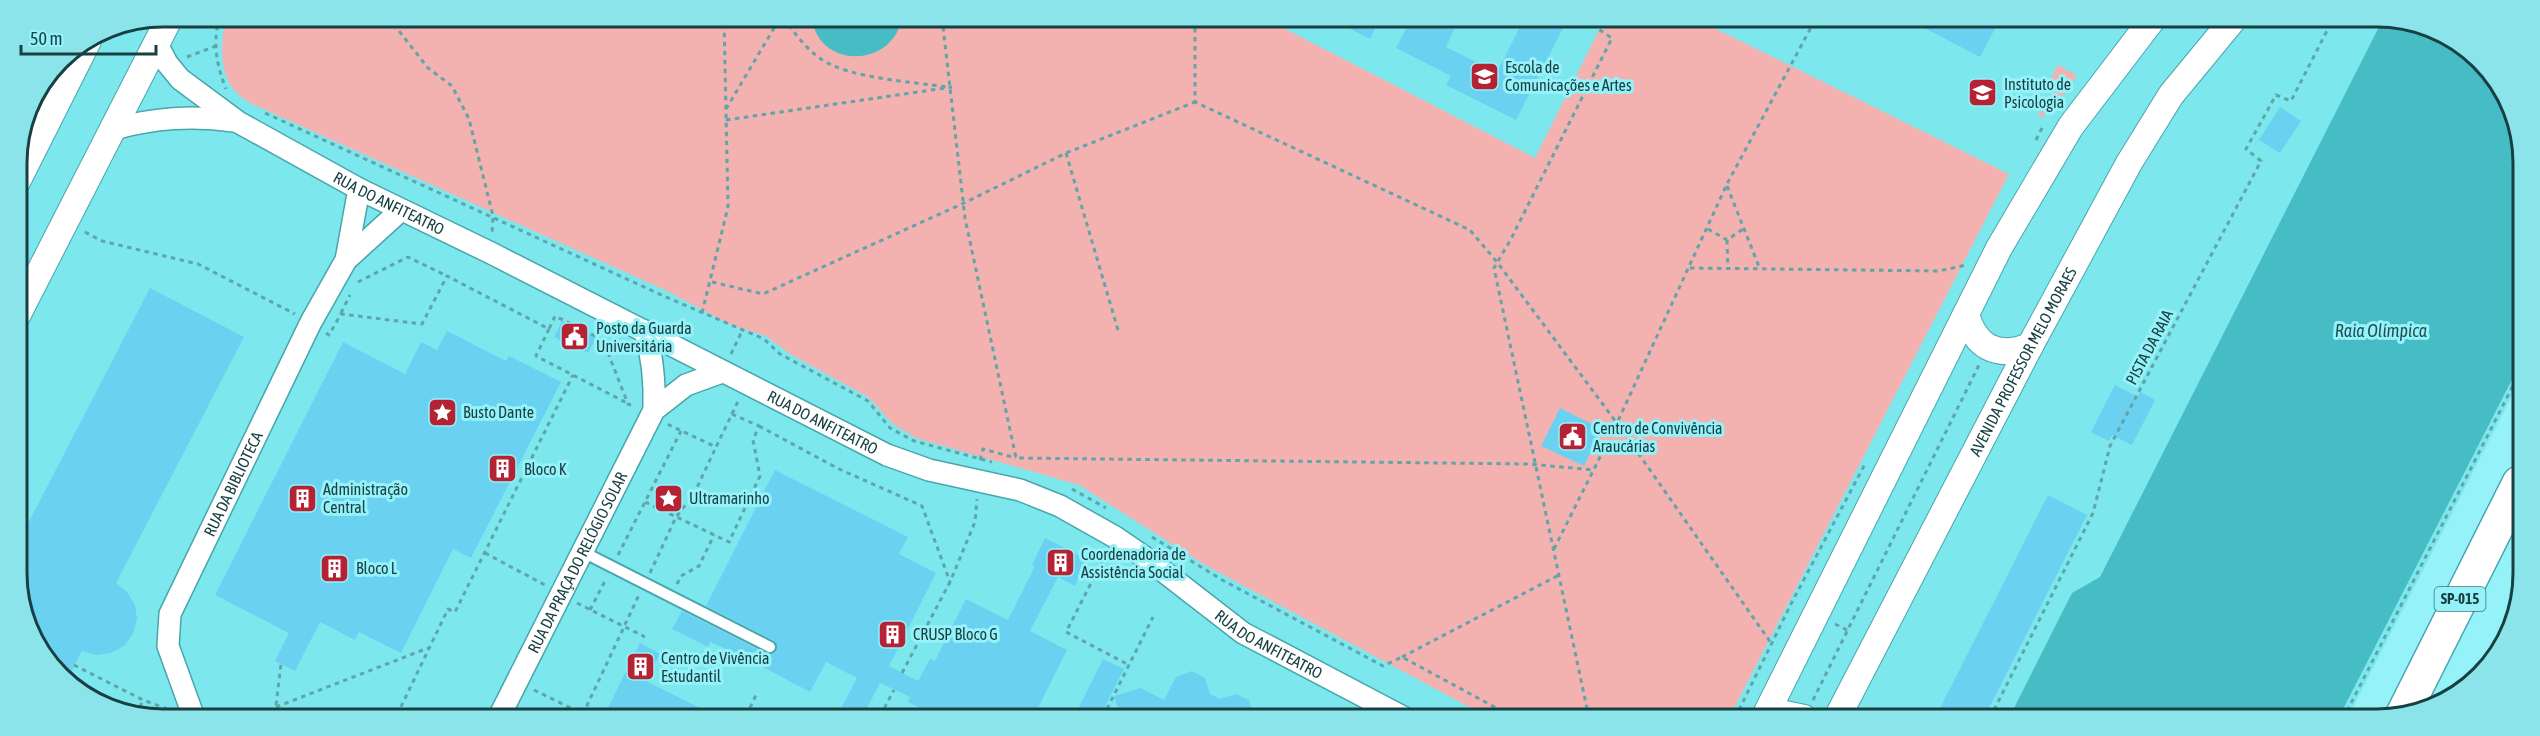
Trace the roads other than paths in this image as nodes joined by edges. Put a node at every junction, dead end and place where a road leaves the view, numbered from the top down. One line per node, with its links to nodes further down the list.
1 (168, 27): 4 (street)
2 (2146, 27): 13 (street)
3 (2227, 27): 15 (street, AVENIDA PROFESSOR MELO MORAES)
4 (162, 52): 6 (street, RUA DO ANFITEATRO); 7 (street)
5 (81, 54): 8 (street)
6 (238, 122): 7 (street, RUA DO ANFITEATRO); 9 (street, RUA DO ANFITEATRO)
7 (113, 129): 12 (street)
8 (27, 162)
9 (359, 189): 10 (street, RUA DO ANFITEATRO); 11 (street, RUA DA BIBLIOTECA)
10 (402, 210): 11 (street, RUA DA BIBLIOTECA); 14 (street, RUA DO ANFITEATRO)
11 (346, 260): 22 (street, RUA DA BIBLIOTECA)
12 (27, 296)
13 (1966, 314): 15 (street); 25 (street)
14 (645, 331): 16 (street, RUA DO ANFITEATRO); 17 (street, RUA DA PRAÇA DO RELÓGIO SOLAR)
15 (2030, 346): 26 (street, AVENIDA PROFESSOR MELO MORAES)
16 (722, 372): 17 (street, RUA DA PRAÇA DO RELÓGIO SOLAR); 24 (street, RUA DO ANFITEATRO)
17 (653, 413): 19 (street, RUA DA PRAÇA DO RELÓGIO SOLAR)
18 (2513, 495): 21 (highway, SP-015)
19 (583, 552): 20 (lane); 23 (street, RUA DA PRAÇA DO RELÓGIO SOLAR)
20 (770, 647)
21 (2408, 705)
22 (182, 709)
23 (503, 709)
24 (1388, 709)
25 (1768, 709)
26 (1842, 709)

